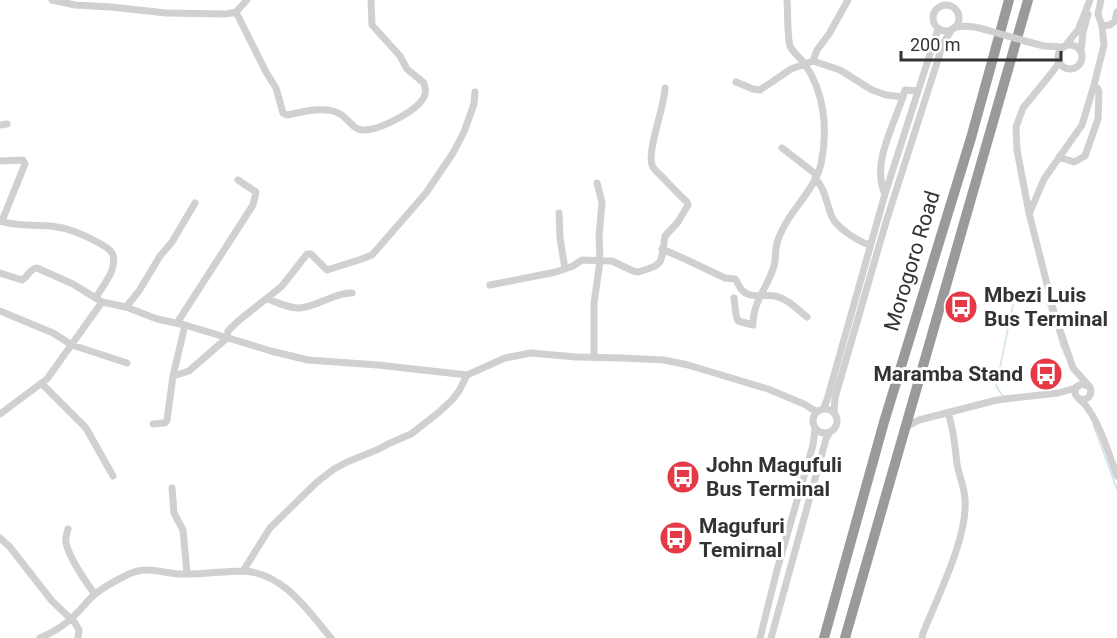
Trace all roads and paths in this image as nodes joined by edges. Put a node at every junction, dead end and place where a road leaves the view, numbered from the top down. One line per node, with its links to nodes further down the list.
1 (54, 0): 12 (street)
2 (247, 0): 13 (street)
3 (371, 0): 13 (street)
4 (788, 0): 25 (street)
5 (848, 0): 23 (street)
6 (958, 0): 15 (street)
7 (1009, 0): 94 (highway, Morogoro Road)
8 (1028, 0): 77 (highway, Morogoro Road)
9 (1091, 0): 21 (street); 22 (street)
10 (1101, 0): 17 (street)
11 (944, 2): 15 (street); 18 (street)
12 (112, 3): 13 (street)
13 (236, 12)
14 (1117, 12): 17 (street)
15 (958, 13): 16 (street); 19 (street)
16 (974, 26): 19 (street); 20 (street, bridge)
17 (1102, 26): 27 (street)
18 (938, 28): 19 (street); 29 (street)
19 (954, 28): 72 (street)
20 (1044, 46): 21 (street); 24 (street)
21 (1064, 46): 22 (street); 24 (street)
22 (1080, 51): 24 (street)
23 (813, 61): 25 (street); 31 (street)
24 (1058, 61): 41 (street)
25 (804, 63): 26 (street); 35 (street)
26 (736, 82)
27 (1094, 86): 33 (street); 33 (street)
28 (665, 88): 44 (street)
29 (918, 91): 31 (street); 38 (street)
30 (475, 92): 52 (street)
31 (903, 97): 38 (street)
32 (782, 148): 35 (street)
33 (1059, 157): 41 (street)
34 (0, 161): 42 (street)
35 (816, 176): 43 (street); 50 (street)
36 (238, 180): 57 (street)
37 (597, 183): 45 (street)
38 (885, 194): 43 (street)
39 (195, 203): 54 (street)
40 (559, 213): 46 (street)
41 (1029, 213): 63 (street)
42 (1, 221): 53 (street)
43 (870, 245): 71 (street)
44 (662, 249): 45 (street); 50 (street)
45 (600, 261): 46 (street); 61 (street)
46 (565, 269): 48 (street)
47 (0, 273): 53 (street)
48 (490, 285)
49 (352, 293): 52 (street)
50 (760, 297): 51 (street); 56 (street)
51 (734, 298)
52 (267, 299): 59 (street)
53 (99, 300): 54 (street); 60 (street)
54 (126, 307): 57 (street)
55 (0, 311): 60 (street)
56 (807, 317)
57 (177, 323): 58 (street)
58 (185, 325): 59 (street); 65 (street)
59 (226, 338): 64 (street); 65 (street)
60 (72, 345): 62 (street); 66 (street)
61 (594, 358): 64 (street); 71 (street)
62 (127, 363)
63 (1073, 368): 67 (street); 68 (street)
64 (467, 375): 85 (street)
65 (173, 376): 76 (street)
66 (42, 384): 74 (street); 80 (street)
67 (1076, 388): 68 (street); 69 (street); 70 (street)
68 (1090, 390): 70 (street); 75 (street)
69 (1058, 393): 70 (street); 73 (street)
70 (1078, 399): 75 (street)
71 (820, 410): 72 (street); 78 (street)
72 (834, 413): 79 (street)
73 (948, 413): 77 (street); 96 (street)
74 (0, 414)
75 (1095, 422): 81 (street)
76 (153, 424)
77 (905, 427): 95 (highway, Morogoro Road)
78 (815, 429): 79 (street); 92 (street)
79 (830, 432): 93 (street)
80 (113, 476)
81 (1117, 476)
82 (172, 488): 86 (street)
83 (68, 529): 87 (street)
84 (0, 538): 88 (street)
85 (243, 571): 86 (street); 91 (street)
86 (186, 573): 87 (street)
87 (95, 594): 88 (street)
88 (71, 618): 89 (street); 90 (street)
89 (40, 638)
90 (78, 638)
91 (332, 638)
92 (760, 638)
93 (771, 638)
94 (824, 638)
95 (845, 638)
96 (922, 638)

